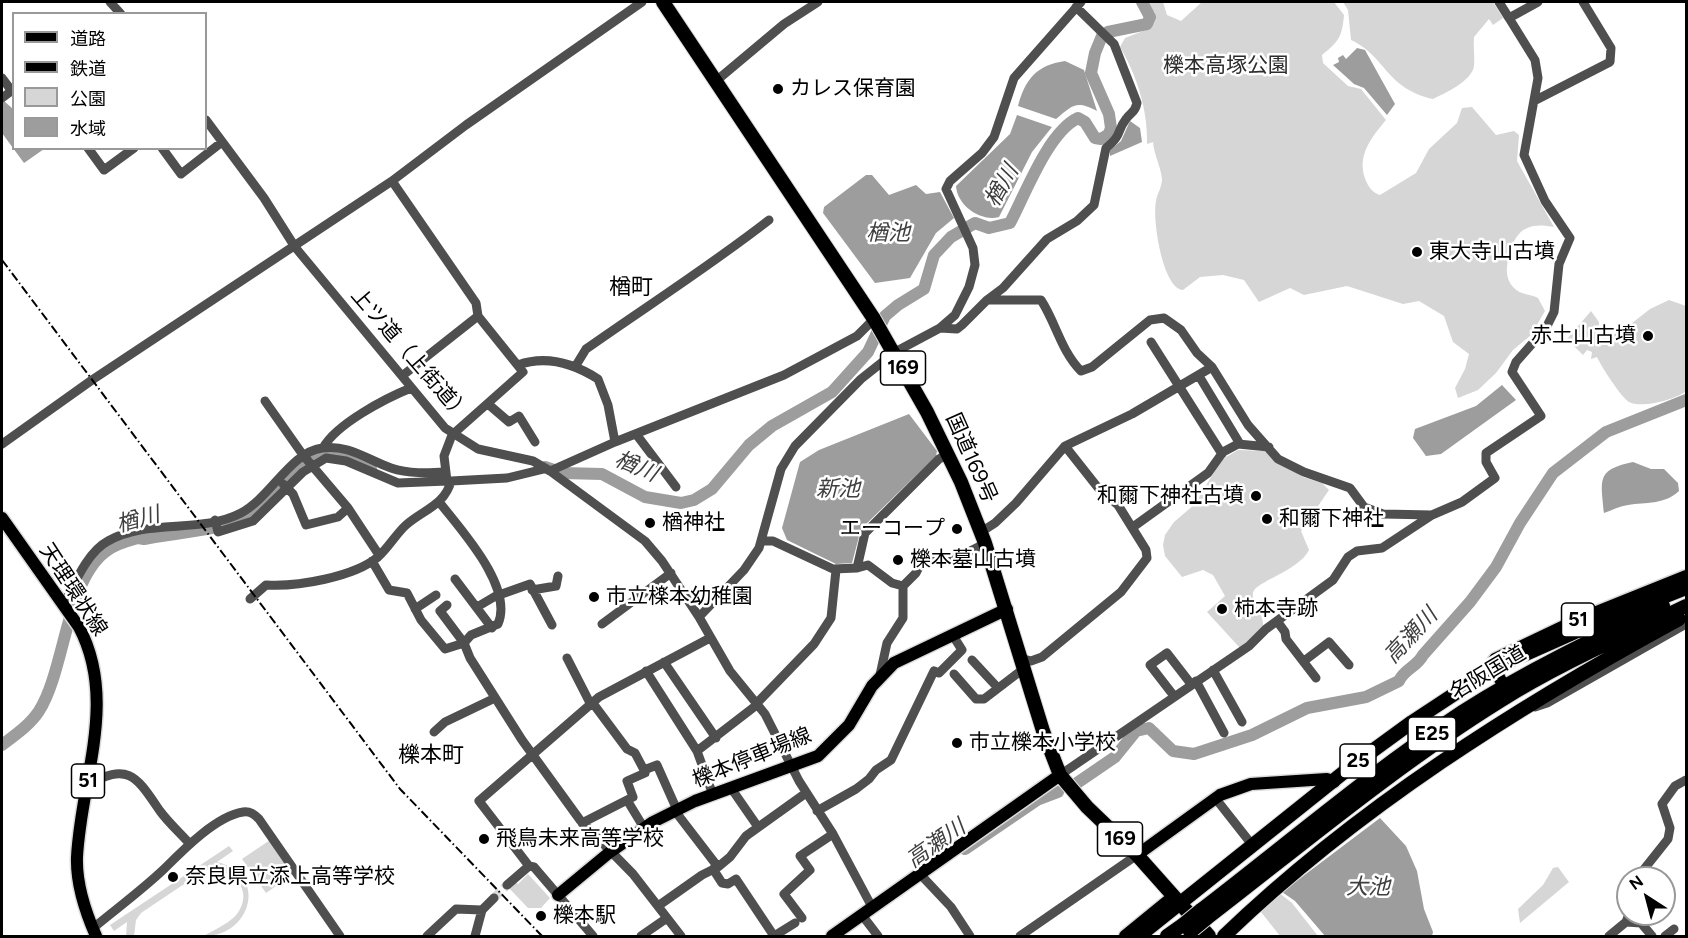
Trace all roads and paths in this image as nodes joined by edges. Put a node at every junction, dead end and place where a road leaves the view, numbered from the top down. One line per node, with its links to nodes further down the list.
1 (642, 2): 16 (street)
2 (663, 2): 9 (highway, 国道169号 / 169)
3 (818, 2): 9 (street)
4 (1499, 2): 8 (street)
5 (1538, 2): 8 (street)
6 (1583, 2): 10 (street)
7 (1079, 4): 19 (street); 22 (street)
8 (1509, 18): 10 (street)
9 (716, 81): 21 (highway, 国道169号 / 169)
10 (1534, 101): 53 (street)
11 (207, 121): 12 (street, 上ツ道（上街道）)
12 (222, 142): 15 (street); 18 (street, 上ツ道（上街道）)
13 (89, 150): 14 (street)
14 (131, 150)
15 (163, 150)
16 (392, 181): 18 (street); 20 (street)
17 (769, 220): 26 (street)
18 (295, 247): 28 (street, 上ツ道（上街道）); 38 (street)
19 (987, 300): 22 (street); 27 (street)
20 (478, 316): 25 (street); 28 (street)
21 (874, 319): 24 (highway, 国道169号 / 169); 34 (street)
22 (940, 328): 24 (street)
23 (1151, 342): 30 (street)
24 (895, 352): 43 (highway, 国道169号 / 169); 58 (street)
25 (518, 365): 26 (street); 33 (street)
26 (575, 367): 37 (street)
27 (1212, 367): 29 (street); 41 (street)
28 (402, 376): 31 (street, 上ツ道（上街道）)
29 (1198, 376): 30 (street); 39 (street)
30 (1179, 387): 40 (street); 44 (street)
31 (411, 388): 35 (street, 上ツ道（上街道）); 42 (street)
32 (265, 401): 45 (street)
33 (488, 404): 35 (street); 36 (street)
34 (636, 434): 37 (street); 49 (street)
35 (452, 435): 46 (street, 上ツ道（上街道）); 47 (street)
36 (535, 442)
37 (615, 442): 46 (street)
38 (2, 444)
39 (1240, 444): 41 (street); 44 (street)
40 (1065, 446): 56 (street); 57 (street)
41 (1269, 447): 53 (street)
42 (323, 448): 45 (street); 47 (street)
43 (948, 454): 57 (highway, 国道169号 / 169); 60 (street)
44 (1222, 454): 56 (street)
45 (308, 460): 47 (street); 48 (street); 50 (street); 52 (street)
46 (547, 470): 47 (street); 62 (street, 上ツ道（上街道）)
47 (447, 477): 51 (street)
48 (279, 481): 50 (street); 55 (street)
49 (676, 487)
50 (287, 488): 52 (street); 55 (street)
51 (440, 502): 59 (street); 70 (street)
52 (348, 508): 59 (street)
53 (1432, 515): 81 (street)
54 (2, 518): 74 (main road, 天理環状線 / 51)
55 (215, 520): 74 (street)
56 (1133, 526): 94 (street)
57 (983, 538): 66 (street); 78 (highway, 国道169号 / 169)
58 (762, 541): 61 (street); 80 (street)
59 (376, 558): 72 (street); 77 (street)
60 (857, 568): 61 (street); 66 (street)
61 (836, 570): 106 (street)
62 (670, 573): 80 (street, 上ツ道（上街道）); 82 (street)
63 (558, 576): 68 (street)
64 (1686, 576): 98 (main road, 51)
65 (455, 579): 76 (street)
66 (903, 586): 99 (street)
67 (1686, 588): 98 (highway)
68 (532, 590): 70 (street); 84 (street)
69 (436, 595): 77 (street)
70 (499, 595): 76 (street); 85 (street)
71 (1686, 595): 146 (highway, 名阪国道 / E25)
72 (250, 599)
73 (447, 605): 88 (street)
74 (65, 606): 119 (main road, 天理環状線 / 51)
75 (1686, 606): 146 (highway, 名阪国道 / E25)
76 (477, 607): 85 (street)
77 (415, 609): 88 (street)
78 (1007, 609): 86 (main road, 櫟本停車場線); 94 (highway, 国道169号 / 169)
79 (1686, 615): 107 (highway)
80 (699, 617): 87 (street, 上ツ道（上街道）)
81 (1277, 621): 91 (street); 95 (street)
82 (602, 624)
83 (1686, 624): 107 (street)
84 (552, 626)
85 (492, 628): 88 (street)
86 (952, 634): 99 (main road, 櫟本停車場線); 126 (street)
87 (710, 638): 92 (street); 106 (street, 上ツ道（上街道）)
88 (464, 643): 104 (street)
89 (567, 658): 105 (street)
90 (972, 660): 102 (street)
91 (1304, 661): 93 (street); 100 (street)
92 (664, 662): 96 (street); 111 (street)
93 (1349, 665)
94 (1024, 666): 102 (street); 116 (highway, 国道169号 / 169)
95 (1213, 670): 101 (street); 108 (street)
96 (646, 671): 105 (street); 112 (street)
97 (954, 674): 102 (street)
98 (1497, 674): 118 (highway, 25)
99 (880, 675): 114 (main road, 櫟本停車場線)
100 (1316, 678)
101 (1193, 683): 103 (street); 103 (street); 110 (street)
102 (998, 688)
103 (1174, 696): 116 (street)
104 (495, 698): 109 (street); 113 (street)
105 (591, 702): 113 (street); 115 (street)
106 (757, 703): 111 (street); 114 (street, 上ツ道（上街道）)
107 (1517, 705): 165 (highway, 25)
108 (1242, 722)
109 (434, 732)
110 (1224, 733)
111 (716, 738): 112 (street)
112 (698, 751): 122 (street)
113 (534, 754): 127 (street); 135 (street)
114 (792, 766): 120 (main road, 櫟本停車場線); 121 (street, 上ツ道（上街道）)
115 (644, 770): 124 (street); 125 (street)
116 (1060, 775): 134 (highway, 国道169号 / 169); 138 (main road)
117 (1686, 780): 136 (street)
118 (1334, 782): 123 (main road); 132 (highway, 25)
119 (87, 785): 131 (street); 150 (main road, 天理環状線 / 51)
120 (730, 788): 122 (main road, 櫟本停車場線); 128 (street)
121 (806, 793): 126 (street, 上ツ道（上街道）); 128 (street)
122 (713, 795): 125 (main road, 櫟本停車場線)
123 (1216, 798): 132 (street); 134 (main road)
124 (627, 800): 127 (street); 129 (street)
125 (676, 810): 129 (main road, 櫟本停車場線); 137 (street)
126 (817, 811): 130 (street, 上ツ道（上街道）)
127 (582, 823): 133 (street)
128 (758, 827): 137 (street)
129 (644, 828): 133 (main road, 櫟本停車場線)
130 (833, 834): 137 (street); 145 (street, 上ツ道（上街道）)
131 (188, 842): 150 (street); 151 (street)
132 (1253, 846): 142 (highway, 25)
133 (610, 852): 140 (main road, 櫟本停車場線); 143 (street)
134 (1137, 855): 142 (highway, 国道169号 / 169); 160 (street)
135 (530, 866): 139 (street); 140 (street)
136 (1647, 866)
137 (716, 868): 143 (street)
138 (919, 873): 145 (main road); 159 (street)
139 (507, 885)
140 (558, 895): 154 (street)
141 (494, 897): 144 (street)
142 (1177, 899): 161 (main road); 162 (highway); 164 (highway, 国道169号 / 169)
143 (658, 906): 147 (street)
144 (482, 910): 152 (street); 153 (street)
145 (867, 911): 157 (main road); 158 (street, 上ツ道（上街道）)
146 (1204, 914): 149 (highway, 名阪国道 / E25, bridge)
147 (667, 918): 155 (street); 156 (street)
148 (1674, 929): 166 (street)
149 (1186, 931): 163 (highway, E25)
150 (94, 933)
151 (340, 936)
152 (426, 936)
153 (475, 936)
154 (593, 936)
155 (641, 936)
156 (681, 936)
157 (832, 936)
158 (878, 936)
159 (970, 936)
160 (1020, 936)
161 (1125, 936)
162 (1139, 936)
163 (1167, 936)
164 (1209, 936)
165 (1224, 936)
166 (1665, 936)

